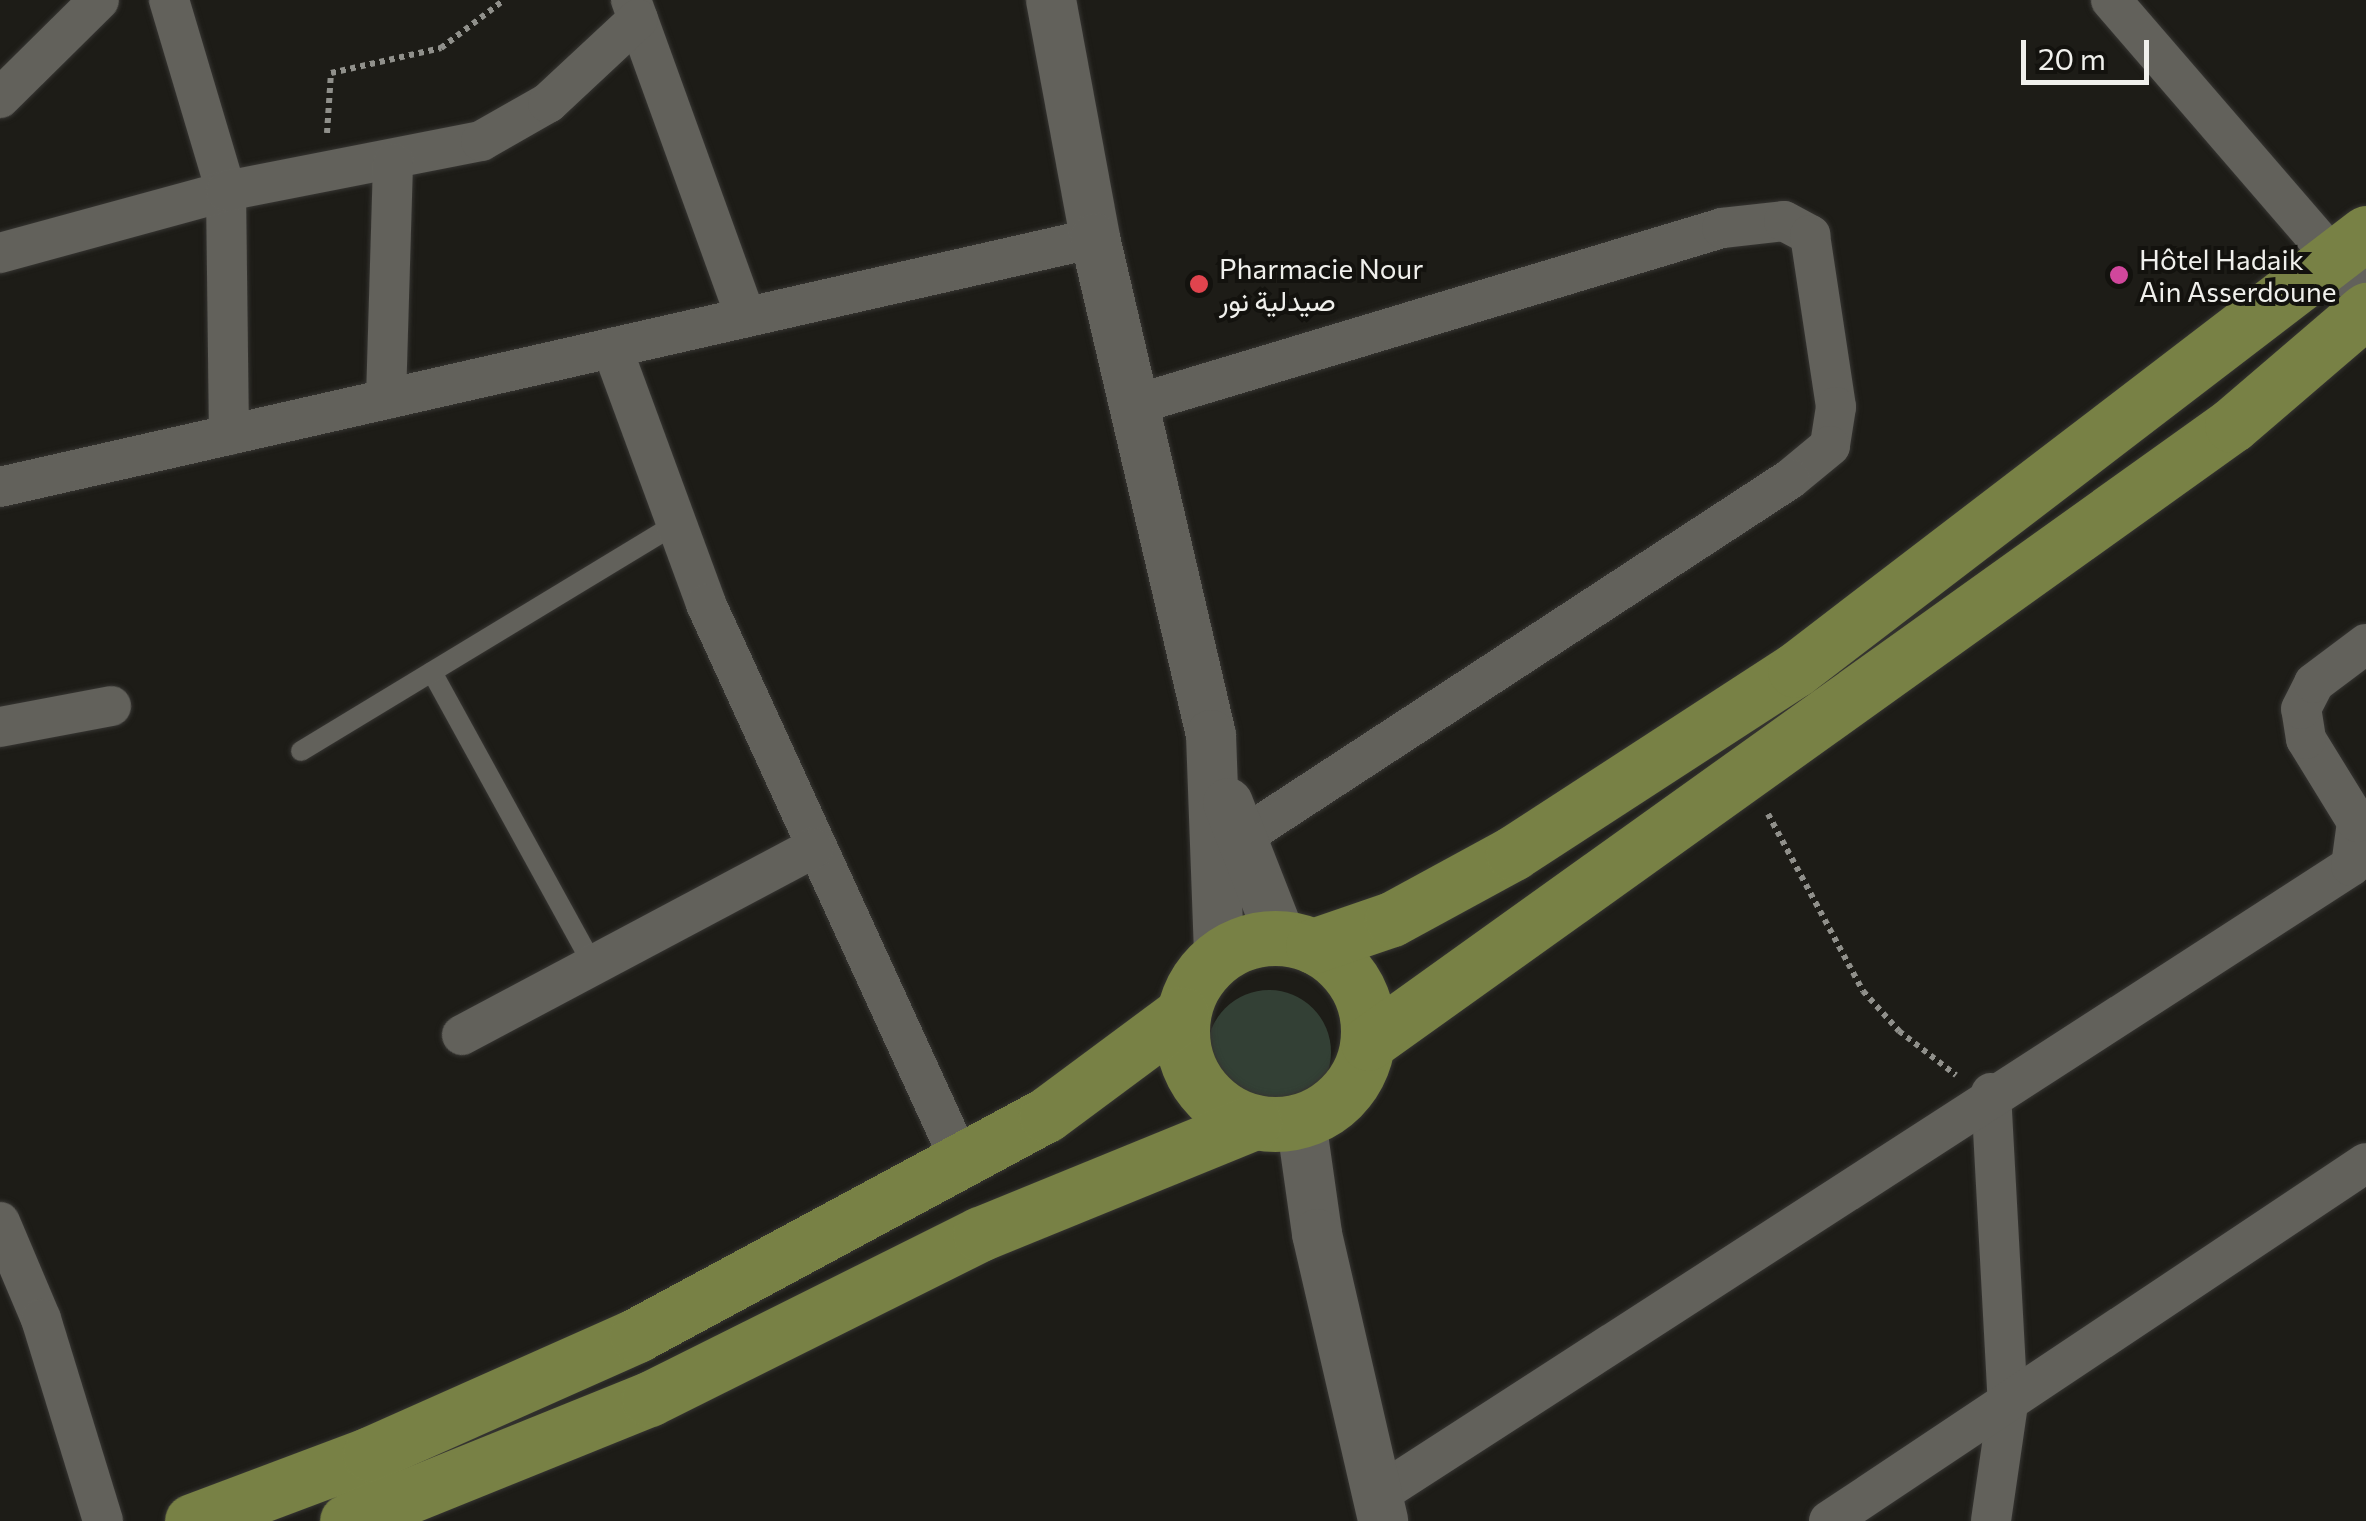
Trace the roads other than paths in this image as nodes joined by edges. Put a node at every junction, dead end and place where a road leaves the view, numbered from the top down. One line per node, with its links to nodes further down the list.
1 (99, 0): 6 (street)
2 (169, 0): 8 (street)
3 (1051, 0): 9 (street)
4 (2111, 0): 11 (street)
5 (635, 10): 7 (street); 13 (street)
6 (0, 98)
7 (392, 163): 8 (street); 15 (street)
8 (226, 191): 10 (street); 17 (street)
9 (1095, 238): 13 (street); 16 (street)
10 (0, 253)
11 (2354, 264): 28 (main road)
12 (2366, 310): 33 (main road)
13 (746, 317): 14 (street)
14 (612, 348): 15 (street); 19 (street)
15 (386, 398): 17 (street)
16 (1134, 405): 25 (street); 26 (street)
17 (229, 434): 18 (street)
18 (0, 486)
19 (676, 523): 21 (lane); 27 (street)
20 (2366, 644): 34 (street)
21 (432, 672): 24 (lane); 30 (lane)
22 (111, 706): 23 (street)
23 (0, 726)
24 (300, 751)
25 (1214, 768): 26 (street); 29 (street)
26 (1242, 838): 28 (street)
27 (813, 848): 30 (street); 36 (street)
28 (1297, 942): 29 (main road); 33 (main road)
29 (1219, 956): 31 (main road)
30 (593, 965): 32 (street)
31 (1182, 1014): 35 (main road); 36 (main road)
32 (462, 1035)
33 (1368, 1043): 35 (main road)
34 (1991, 1093): 39 (street); 40 (street)
35 (1277, 1122): 40 (street); 43 (main road)
36 (961, 1162): 42 (main road)
37 (2366, 1163): 39 (street)
38 (0, 1222): 41 (street)
39 (2008, 1404): 44 (street); 45 (street)
40 (1379, 1509)
41 (104, 1521)
42 (192, 1521)
43 (347, 1521)
44 (1829, 1521)
45 (1991, 1521)

